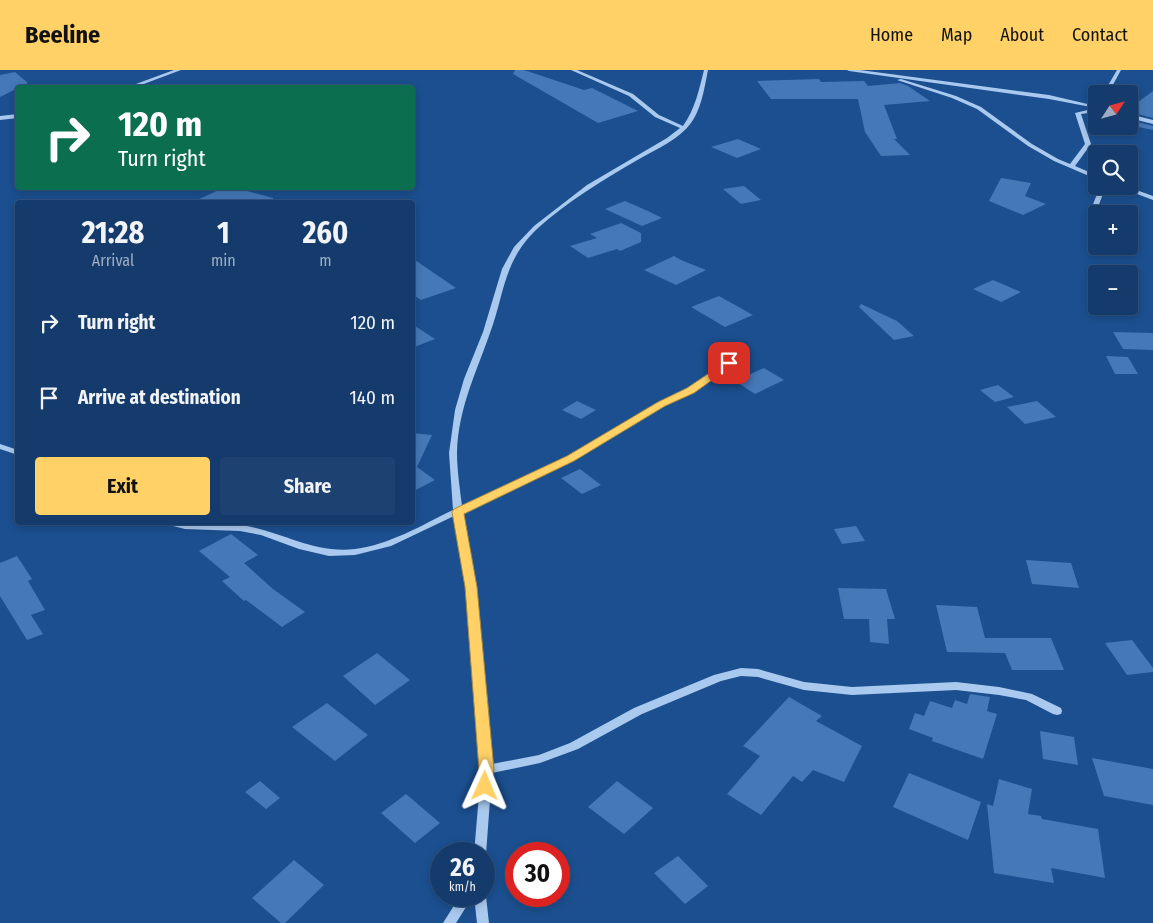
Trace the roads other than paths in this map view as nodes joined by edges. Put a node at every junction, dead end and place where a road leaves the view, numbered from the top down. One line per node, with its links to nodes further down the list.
1 (179, 70): 9 (street)
2 (573, 70): 17 (street)
3 (706, 70): 17 (street)
4 (849, 70): 7 (street)
5 (906, 70): 8 (street)
6 (1119, 70): 10 (street)
7 (877, 73): 8 (street); 18 (street)
8 (899, 76): 11 (street)
9 (136, 85)
10 (1110, 85)
11 (1088, 107)
12 (1088, 111): 18 (street)
13 (15, 116): 14 (street)
14 (0, 118)
15 (1138, 118): 16 (street)
16 (1153, 122)
17 (684, 128): 25 (street)
18 (1072, 166): 19 (street)
19 (1088, 173)
20 (1138, 193): 21 (street)
21 (1153, 198)
22 (729, 363): 25 (street)
23 (0, 446): 24 (street)
24 (15, 452)
25 (458, 512): 26 (street); 28 (street)
26 (182, 525)
27 (1057, 711): 28 (street)
28 (487, 770): 29 (street)
29 (481, 842)
30 (460, 907): 32 (street)
31 (481, 907): 33 (street)
32 (449, 923)
33 (483, 923)

